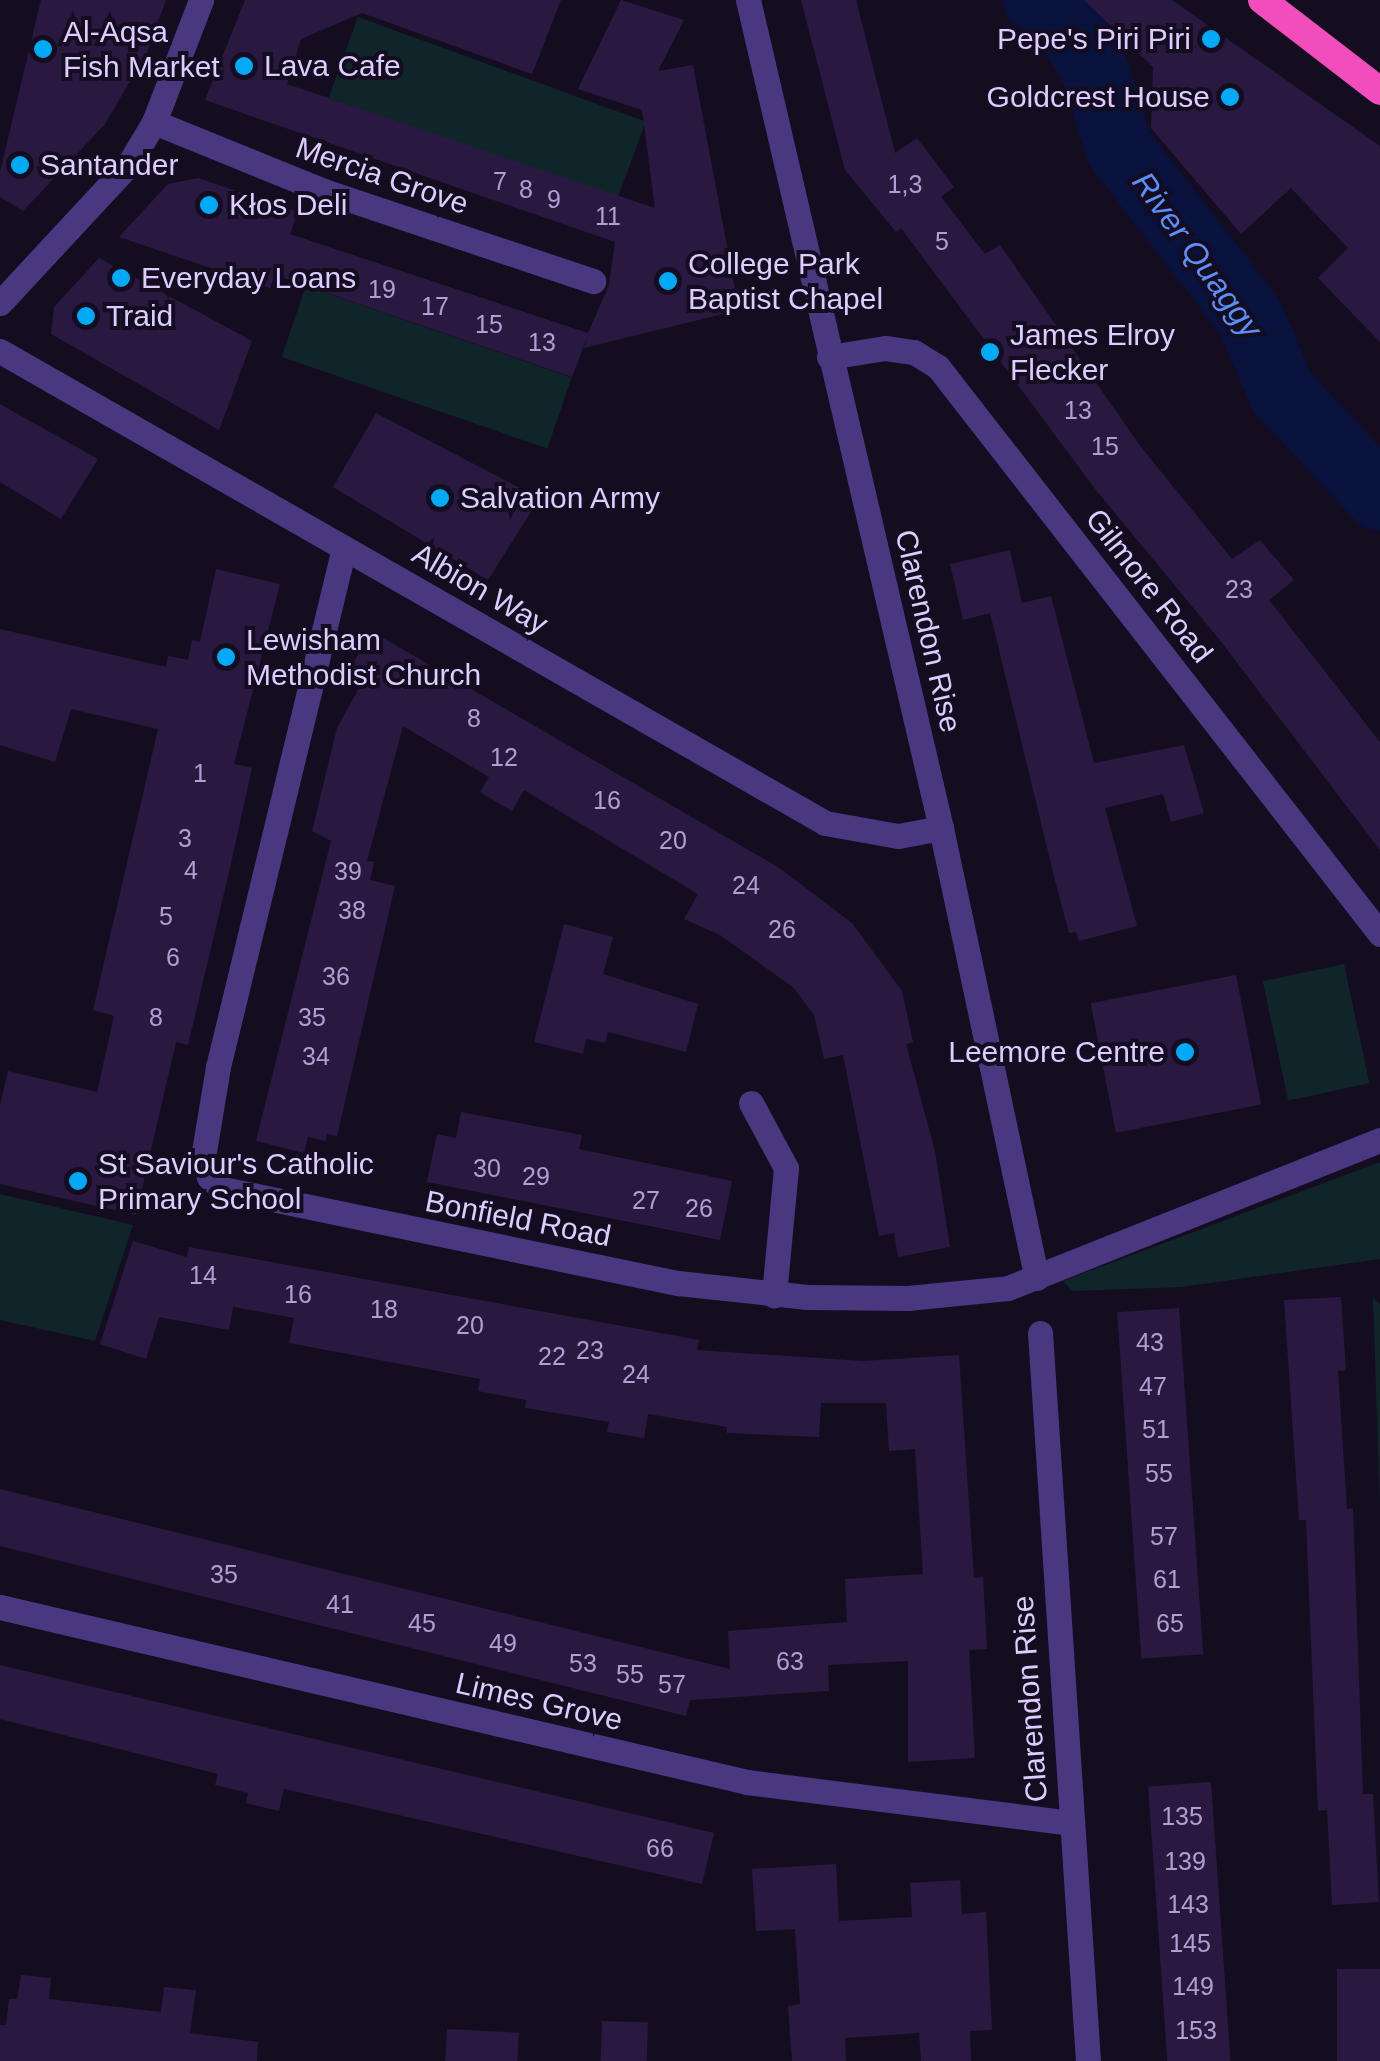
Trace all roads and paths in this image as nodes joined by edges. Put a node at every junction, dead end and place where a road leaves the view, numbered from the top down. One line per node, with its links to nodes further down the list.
1 (201, 0): 5 (street)
2 (748, 0): 9 (street, Clarendon Rise)
3 (1262, 0): 4 (highway)
4 (1380, 90)
5 (154, 122): 6 (street, Mercia Grove); 7 (street)
6 (593, 282)
7 (0, 303)
8 (0, 351): 10 (street, Albion Way)
9 (829, 357): 11 (street, Clarendon Rise); 12 (street, Gilmore Road)
10 (344, 548): 11 (street, Albion Way); 16 (street, Bonfield Road)
11 (941, 828): 15 (street, Clarendon Rise)
12 (1380, 934)
13 (751, 1103): 16 (street)
14 (1380, 1140): 15 (street, Bonfield Road)
15 (1036, 1278): 16 (street, Bonfield Road)
16 (774, 1295)
17 (1040, 1333): 19 (street, Clarendon Rise)
18 (0, 1607): 19 (street, Limes Grove)
19 (1070, 1823): 20 (street, Clarendon Rise)
20 (1088, 2061)

